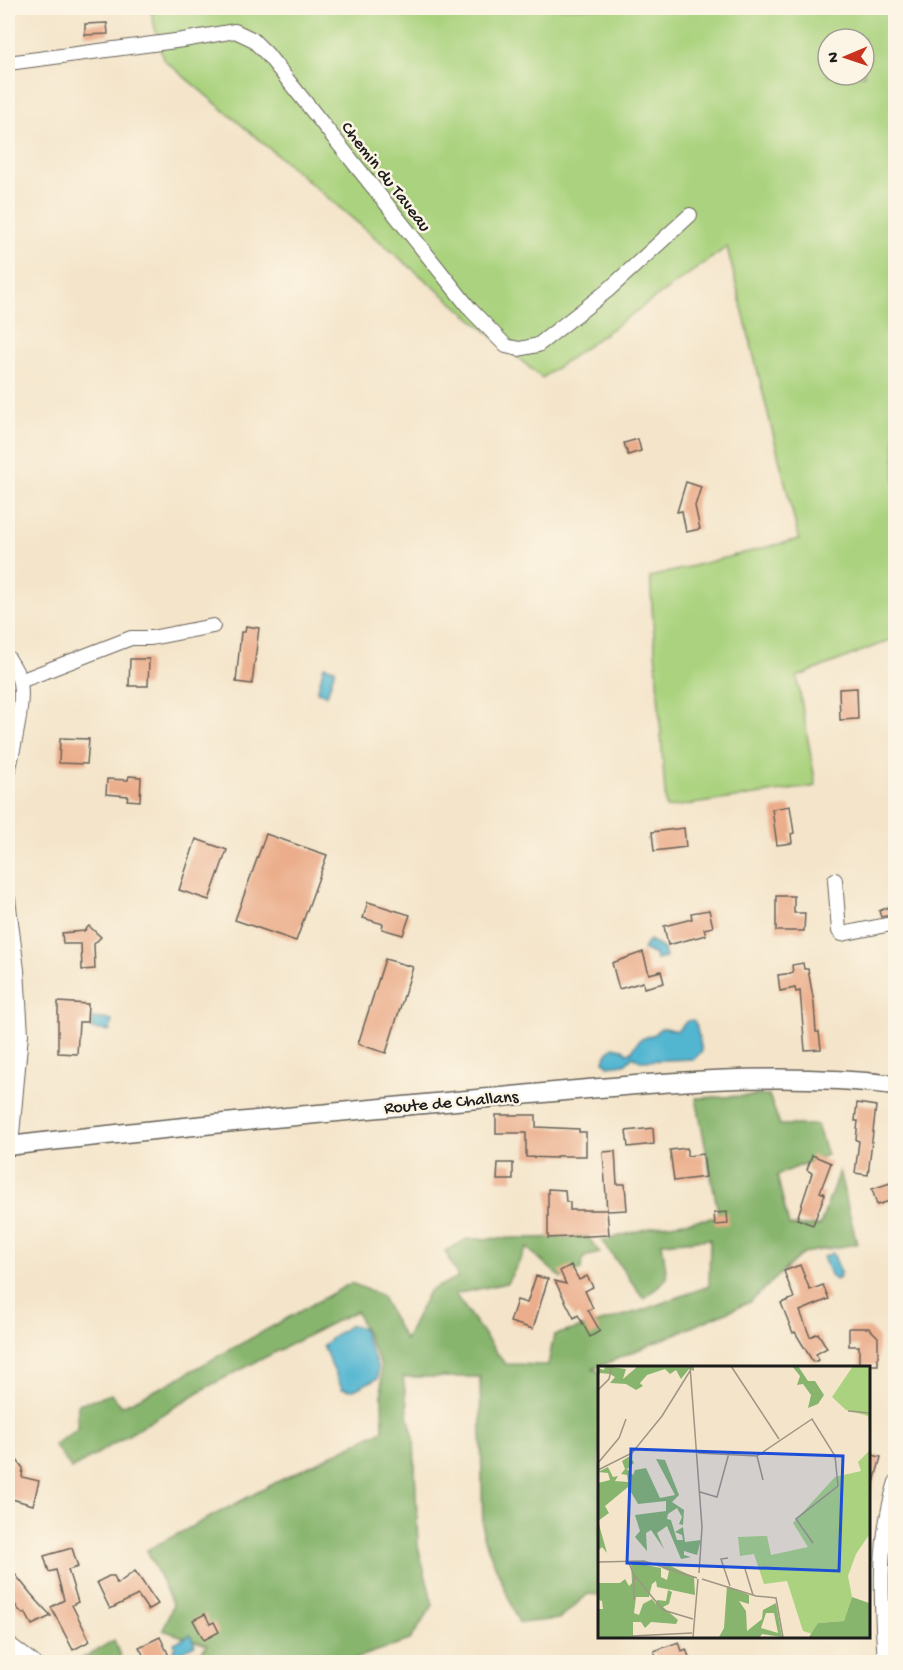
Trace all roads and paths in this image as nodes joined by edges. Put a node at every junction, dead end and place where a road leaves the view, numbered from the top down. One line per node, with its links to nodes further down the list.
1 (8, 63): 2 (street, Chemin du Taveau)
2 (690, 215)
3 (213, 626): 5 (street)
4 (8, 658): 5 (street)
5 (20, 681): 6 (street)
6 (8, 774)
7 (835, 880): 9 (street)
8 (8, 899): 11 (street)
9 (896, 923)
10 (896, 1085): 11 (main road, Route de Challans)
11 (9, 1146)
12 (896, 1482): 16 (street)
13 (8, 1643): 15 (street)
14 (896, 1648): 16 (street)
15 (33, 1662)
16 (885, 1662)

